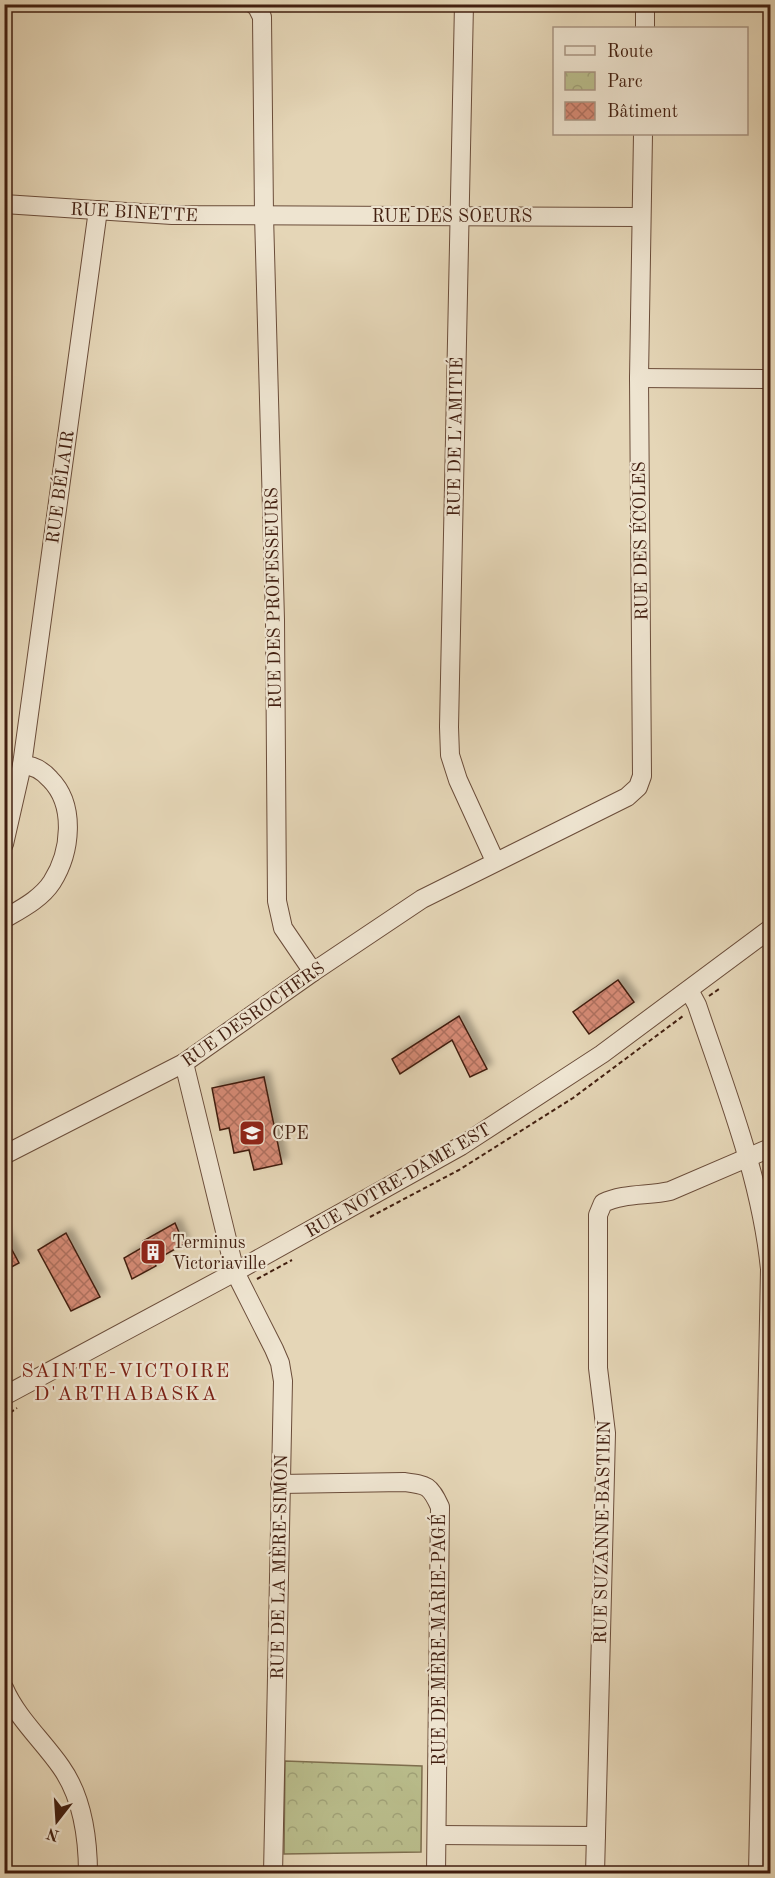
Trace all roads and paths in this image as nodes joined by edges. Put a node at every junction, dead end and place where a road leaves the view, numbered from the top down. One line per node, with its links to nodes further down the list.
1 (253, 4): 8 (street, RUE DES PROFESSEURS)
2 (464, 4): 9 (street, RUE DE L'AMITIÉ)
3 (645, 4): 4 (street)
4 (645, 27)
5 (643, 135): 10 (street, RUE DES ÉCOLES)
6 (4, 204): 7 (street, RUE BINETTE)
7 (98, 210): 8 (street, RUE BINETTE); 13 (street, RUE BÉLAIR)
8 (264, 215): 9 (street, RUE DES SOEURS); 18 (street, RUE DES PROFESSEURS)
9 (459, 216): 10 (street, RUE DES SOEURS); 15 (street, RUE DE L'AMITIÉ)
10 (641, 217): 11 (street, RUE DES ÉCOLES)
11 (639, 378): 12 (street); 15 (street, RUE DES ÉCOLES)
12 (771, 379)
13 (22, 765): 14 (street, RUE BÉLAIR); 16 (street)
14 (4, 844)
15 (495, 861): 18 (street, RUE DESROCHERS)
16 (4, 919)
17 (771, 929): 19 (street, RUE NOTRE-DAME EST)
18 (313, 972): 20 (street, RUE DESROCHERS)
19 (689, 990): 23 (street); 24 (street, RUE NOTRE-DAME EST)
20 (184, 1064): 22 (street, RUE DESROCHERS); 24 (street, RUE DE LA MÈRE-SIMON)
21 (771, 1148): 23 (street, RUE SUZANNE-BASTIEN)
22 (4, 1155)
23 (749, 1157): 28 (street); 30 (street, RUE SUZANNE-BASTIEN)
24 (235, 1272): 25 (street, RUE NOTRE-DAME EST); 26 (street, RUE DE LA MÈRE-SIMON)
25 (4, 1396)
26 (280, 1484): 29 (street, RUE DE MÈRE-MARIE-PAGÉ); 32 (street, RUE DE LA MÈRE-SIMON)
27 (4, 1688): 31 (street)
28 (766, 1705): 35 (street)
29 (437, 1836): 30 (street); 33 (street, RUE DE MÈRE-MARIE-PAGÉ)
30 (596, 1836): 34 (street, RUE SUZANNE-BASTIEN)
31 (88, 1874)
32 (273, 1874)
33 (436, 1874)
34 (595, 1874)
35 (758, 1874)

